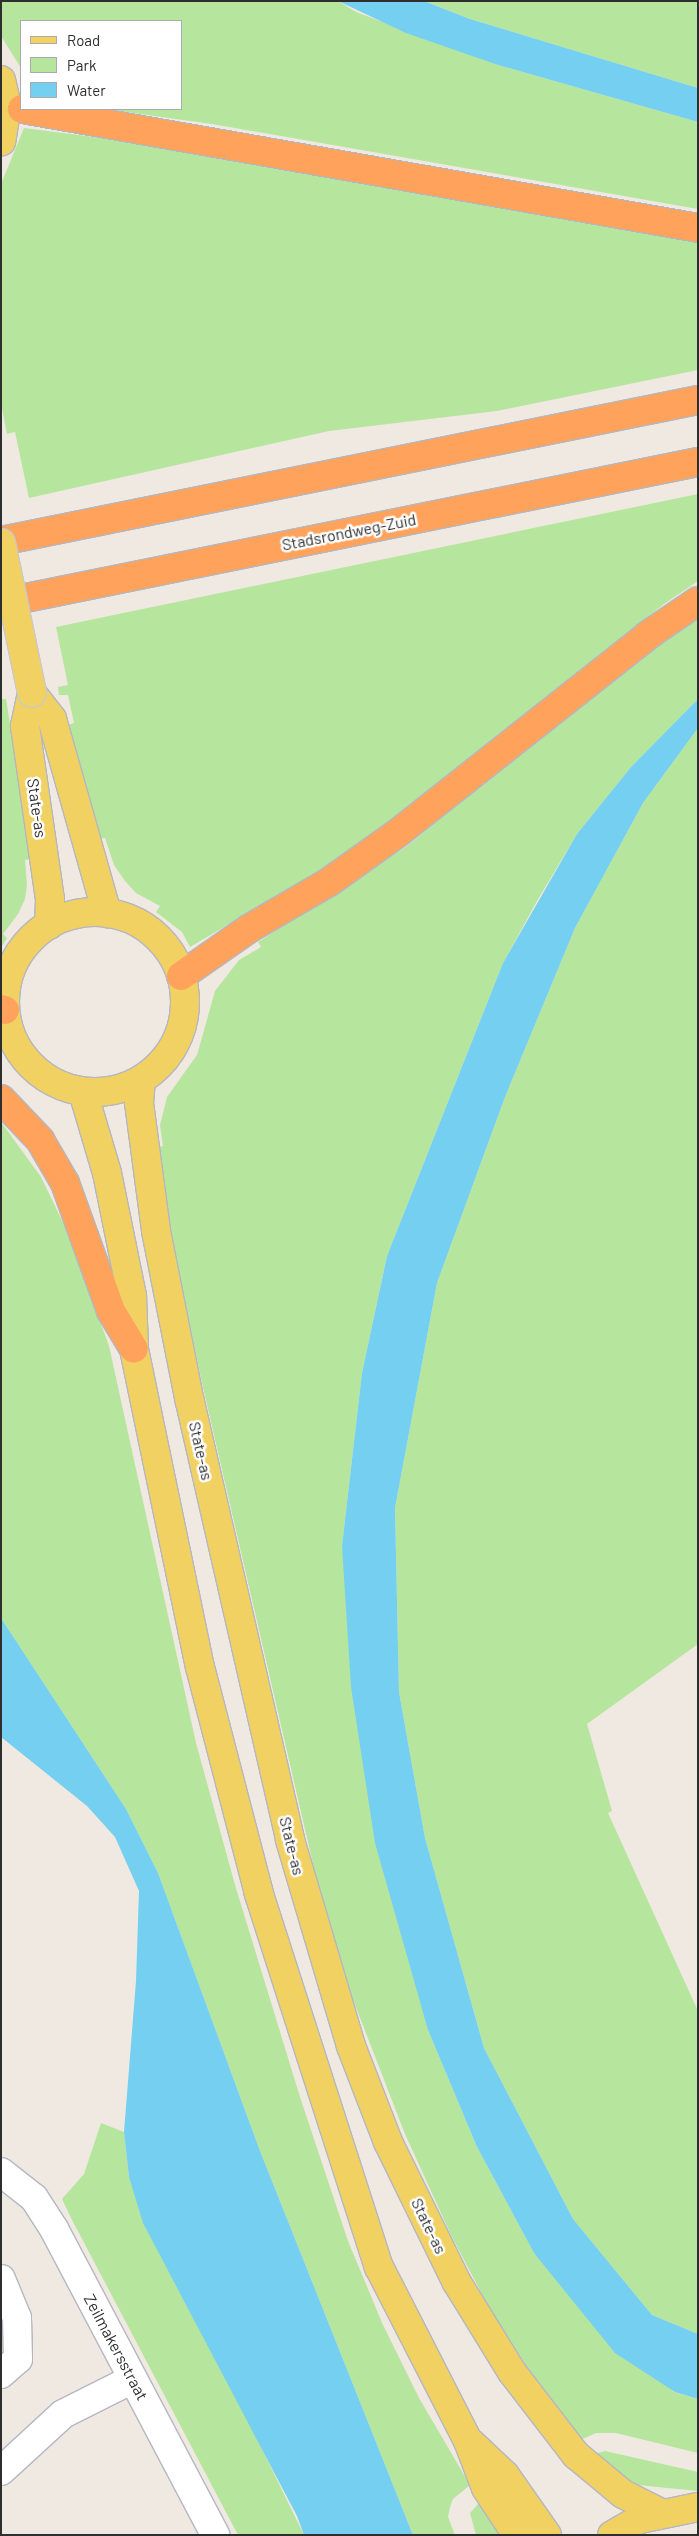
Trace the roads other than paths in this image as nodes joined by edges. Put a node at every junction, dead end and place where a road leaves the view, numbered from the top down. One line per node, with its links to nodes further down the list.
1 (13, 101): 3 (main road)
2 (62, 110): 4 (highway)
3 (1, 142)
4 (698, 228)
5 (698, 400): 7 (highway)
6 (698, 462): 9 (highway, Stadsrondweg-Zuid)
7 (1, 542): 10 (main road, State-as, bridge)
8 (698, 601): 13 (highway)
9 (1, 603)
10 (32, 693): 11 (main road, State-as); 12 (main road, State-as)
11 (107, 913): 12 (main road); 13 (main road)
12 (49, 925): 14 (main road)
13 (181, 976): 15 (main road)
14 (3, 1009): 16 (main road)
15 (141, 1080): 16 (main road); 26 (main road, State-as)
16 (83, 1092): 18 (main road)
17 (1, 1099): 18 (highway)
18 (134, 1349): 23 (main road)
19 (1, 2172): 22 (street, Zeilmakersstraat)
20 (1, 2279): 21 (street)
21 (1, 2374)
22 (133, 2379): 24 (street); 27 (street, Zeilmakersstraat)
23 (468, 2441): 28 (main road); 29 (main road)
24 (1, 2471)
25 (698, 2507): 26 (main road)
26 (661, 2513): 30 (main road)
27 (215, 2535)
28 (517, 2535)
29 (547, 2535)
30 (612, 2535)

